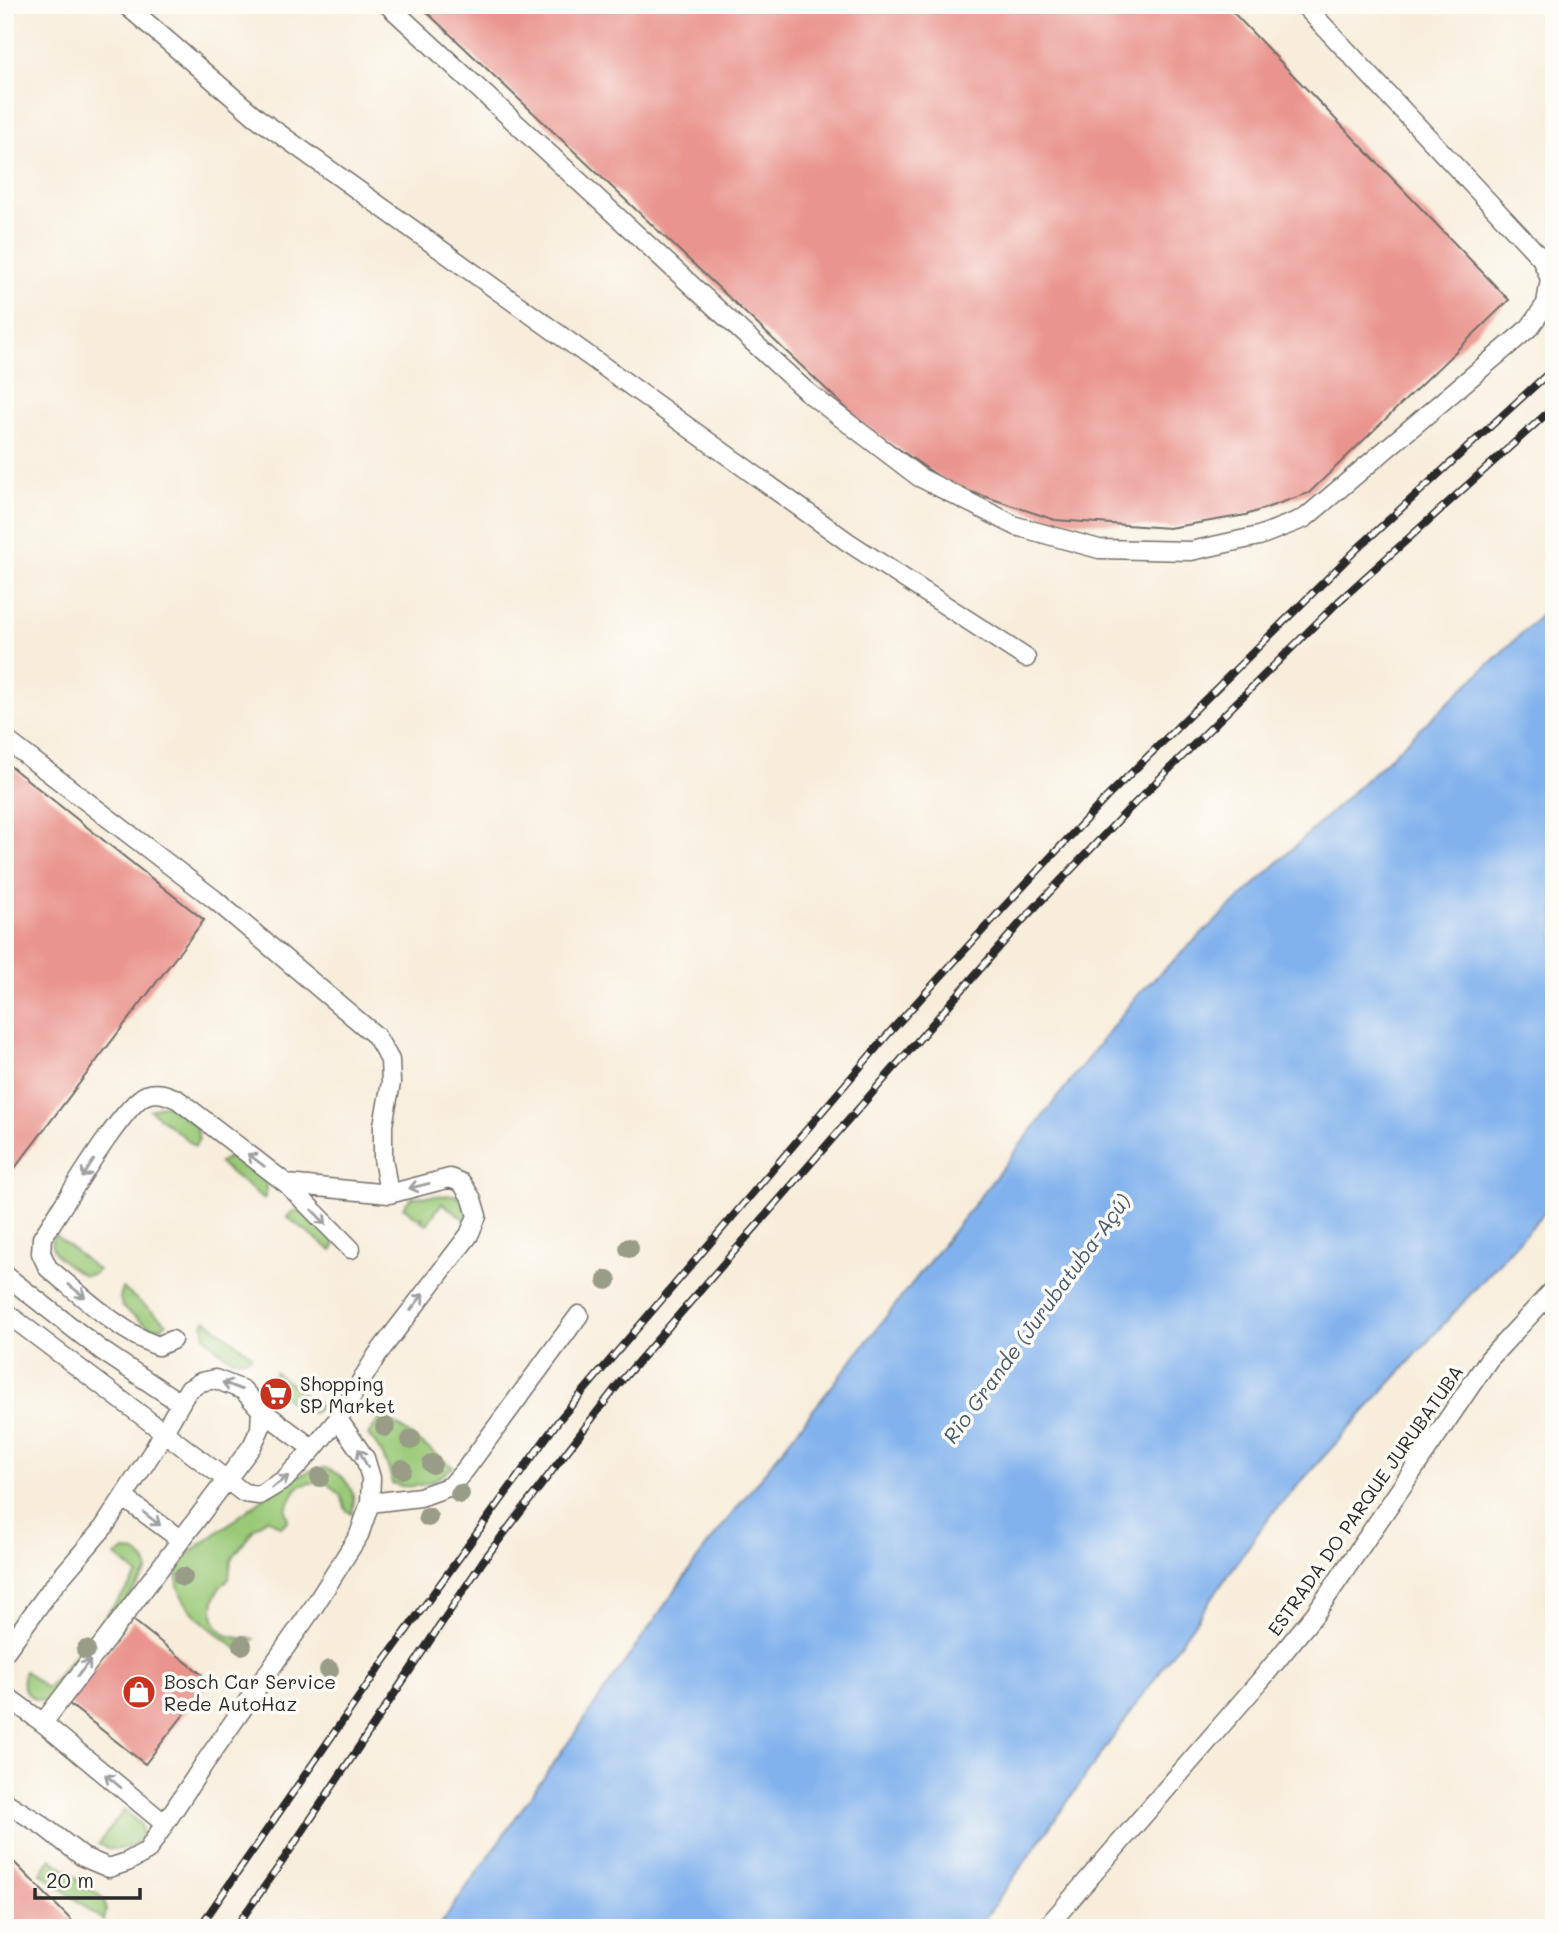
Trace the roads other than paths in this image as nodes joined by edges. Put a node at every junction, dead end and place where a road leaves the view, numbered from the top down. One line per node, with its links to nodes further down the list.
1 (126, 5): 4 (lane)
2 (388, 5): 3 (lane)
3 (1304, 5)
4 (1026, 658)
5 (5, 739): 7 (lane)
6 (287, 1184): 7 (lane); 8 (lane, one-way to 8); 13 (lane, one-way to 13)
7 (389, 1194): 16 (lane, one-way to 7)
8 (351, 1249)
9 (5, 1275): 14 (lane)
10 (1554, 1289): 28 (lane, ESTRADA DO PARQUE JURUBATUBA)
11 (5, 1312): 17 (lane)
12 (579, 1315): 21 (lane)
13 (172, 1340)
14 (180, 1403): 15 (lane, one-way to 14); 17 (lane)
15 (261, 1410): 18 (lane); 19 (lane)
16 (338, 1419): 18 (lane); 21 (lane, one-way to 16)
17 (163, 1431): 19 (lane); 20 (lane)
18 (313, 1449): 19 (lane, one-way to 18)
19 (227, 1479): 22 (lane)
20 (123, 1497): 22 (lane, one-way to 22); 23 (lane)
21 (370, 1503): 27 (lane)
22 (181, 1541): 25 (lane, one-way to 22)
23 (5, 1652)
24 (5, 1695): 25 (lane)
25 (43, 1723): 27 (lane, one-way to 25)
26 (5, 1802): 27 (lane)
27 (165, 1824)
28 (1046, 1928)

